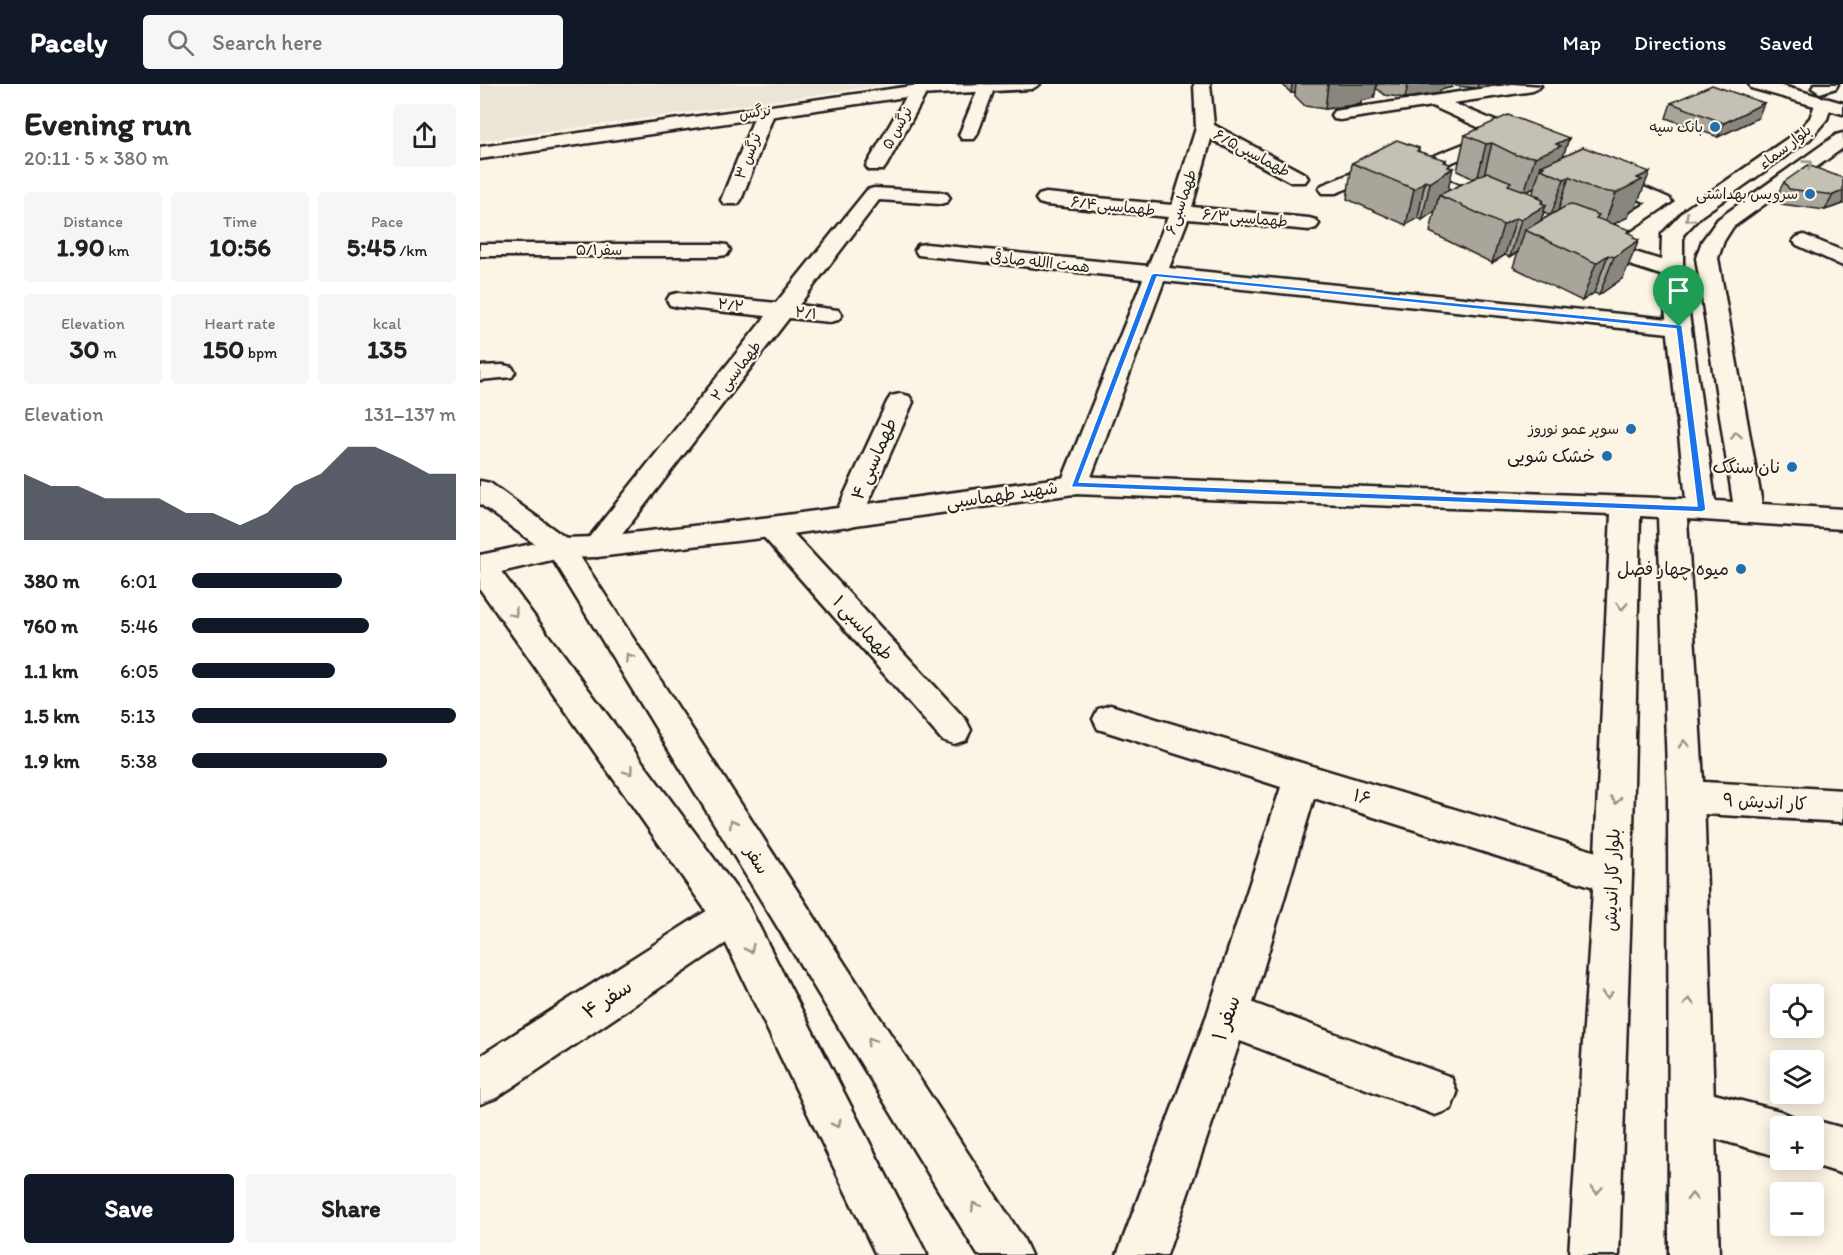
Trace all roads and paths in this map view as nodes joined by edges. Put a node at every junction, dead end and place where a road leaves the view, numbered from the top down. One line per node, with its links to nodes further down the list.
1 (1032, 84): 4 (street, نرگس)
2 (1202, 84): 13 (street)
3 (1757, 84): 7 (street)
4 (987, 86): 6 (street, نرگس); 15 (street)
5 (1533, 86): 9 (street)
6 (919, 90): 11 (street, نرگس); 20 (street, ۵ نرگس)
7 (1820, 90): 8 (street); 10 (street); 16 (street, بلوار سماء)
8 (1843, 94)
9 (1436, 102): 12 (street); 14 (street)
10 (1843, 109)
11 (766, 111): 19 (street, نرگس); 27 (street, ۳ نرگس)
12 (1340, 115)
13 (1205, 128): 23 (street, ۶/۵طهماسبی); 29 (street, ۶طهماسبی)
14 (1506, 133): 18 (street); 22 (street)
15 (968, 135)
16 (1804, 135): 17 (street); 38 (street, بلوار سماء, one-way to 38)
17 (1839, 142): 49 (street, بلوار سماء, one-way to 17)
18 (1548, 151)
19 (483, 155)
20 (876, 166)
21 (1589, 170): 33 (street)
22 (1411, 172): 24 (street); 28 (street)
23 (1298, 178)
24 (1329, 189)
25 (940, 198): 41 (street, ۲ طهماسبی)
26 (1046, 199): 29 (street, ۶/۴طهماسبی)
27 (731, 200)
28 (1506, 211)
29 (1180, 212): 30 (street, ۶/۳طهماسبی); 39 (street, ۶طهماسبی)
30 (1309, 224)
31 (1570, 237): 33 (street)
32 (1804, 241): 37 (street)
33 (1591, 246): 38 (street)
34 (480, 250): 35 (street, ۵/۱سفر)
35 (719, 250)
36 (926, 250): 39 (street, همت االله صادقی)
37 (1843, 259)
38 (1672, 271): 43 (street, بلوار سماء)
39 (1154, 275): 43 (street, همت االله صادقی); 45 (street, ۶طهماسبی)
40 (678, 300): 41 (street, ۲/۲)
41 (783, 310): 42 (street, ۲/۱); 53 (street, ۲ طهماسبی)
42 (830, 315)
43 (1679, 327): 48 (street, بلوار سماء)
44 (900, 402): 50 (street, ۴ طهماسبی)
45 (1074, 485): 47 (street, شهید طهماسبی); 50 (street, شهید طهماسبی)
46 (480, 490): 54 (street, سفر)
47 (1626, 505): 48 (street, شهید طهماسبی); 61 (street, بلوار کار اندیش, one-way to 61)
48 (1687, 508): 49 (street, شهید طهماسبی); 59 (street, one-way to 48)
49 (1749, 514): 51 (street, شهید طهماسبی)
50 (848, 517): 52 (street, شهید طهماسبی)
51 (1843, 519)
52 (771, 527): 53 (street, شهید طهماسبی); 57 (street, ۱ طهماسبی)
53 (597, 547): 54 (street, شهید طهماسبی)
54 (560, 548): 55 (street, شهید طهماسبی); 71 (street, سفر, one-way to 54)
55 (480, 566): 62 (street, one-way to 62)
56 (1110, 719): 58 (street, ۱۶)
57 (954, 730)
58 (1302, 778): 61 (street, ۱۶); 63 (street, ۱ سفر)
59 (1686, 797): 60 (street, ۹ کار اندیش); 66 (street, one-way to 59)
60 (1843, 806)
61 (1613, 875): 73 (street, بلوار کار اندیش, one-way to 73)
62 (733, 915): 64 (street, ۴ سفر); 70 (street, one-way to 70)
63 (1228, 1015): 65 (street); 72 (street, ۱ سفر)
64 (480, 1082)
65 (1435, 1093)
66 (1691, 1111): 67 (street); 74 (street, one-way to 66)
67 (1770, 1131)
68 (1824, 1146): 69 (street)
69 (1843, 1151)
70 (902, 1255)
71 (1006, 1255)
72 (1142, 1255)
73 (1594, 1255)
74 (1694, 1255)

